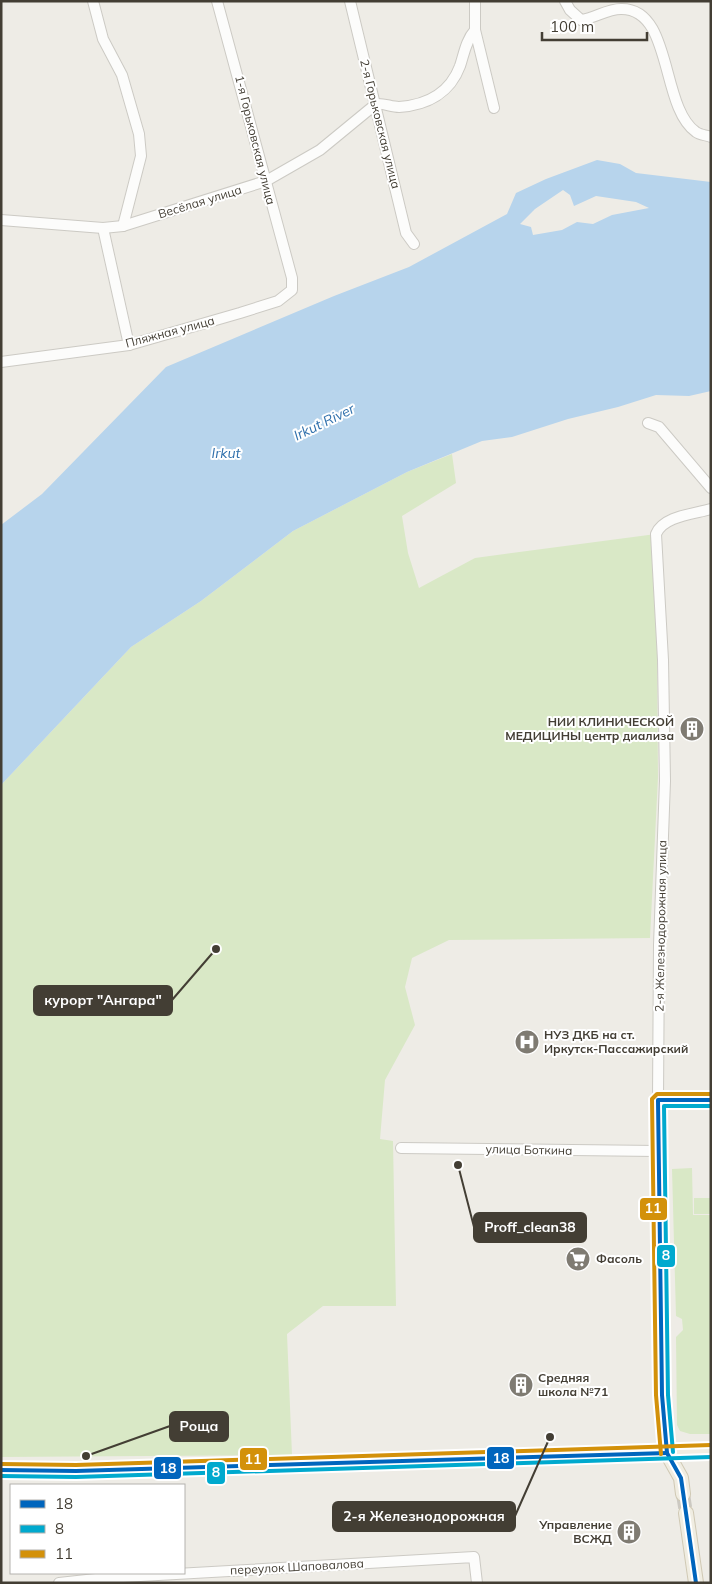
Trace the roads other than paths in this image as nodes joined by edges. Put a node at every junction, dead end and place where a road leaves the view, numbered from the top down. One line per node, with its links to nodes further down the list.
1 (93, 1): 12 (street)
2 (217, 1): 10 (street, 1-я Горьковская улица)
3 (350, 1): 7 (street, 2-я Горьковская улица)
4 (475, 1): 6 (street)
5 (565, 1): 9 (street)
6 (475, 30): 7 (street); 8 (street)
7 (376, 104): 10 (street, Весёлая улица); 14 (street, 2-я Горьковская улица)
8 (494, 108)
9 (711, 137)
10 (266, 181): 12 (street, Весёлая улица); 15 (street, 1-я Горьковская улица)
11 (1, 220): 13 (street, Весёлая улица)
12 (123, 226): 13 (street, Весёлая улица)
13 (103, 228): 16 (street)
14 (414, 244)
15 (292, 278): 16 (street, Пляжная улица)
16 (129, 345): 17 (street, Пляжная улица)
17 (1, 362)
18 (648, 422): 19 (street)
19 (711, 488)
20 (711, 510): 21 (street, 2-я Железнодорожная улица)
21 (658, 1100): 22 (main road); 24 (main road, 2-я Железнодорожная улица)
22 (711, 1100)
23 (401, 1148): 24 (street, улица Боткина)
24 (657, 1151): 26 (main road, 2-я Железнодорожная улица)
25 (711, 1451): 26 (main road)
26 (667, 1452): 27 (main road); 28 (main road, 2-я Железнодорожная улица)
27 (1, 1470)
28 (683, 1494)
29 (686, 1513): 34 (main road)
30 (185, 1573): 33 (street, переулок Шаповалова)
31 (168, 1574): 32 (street, переулок Шаповалова)
32 (59, 1583)
33 (477, 1583)
34 (696, 1583)

